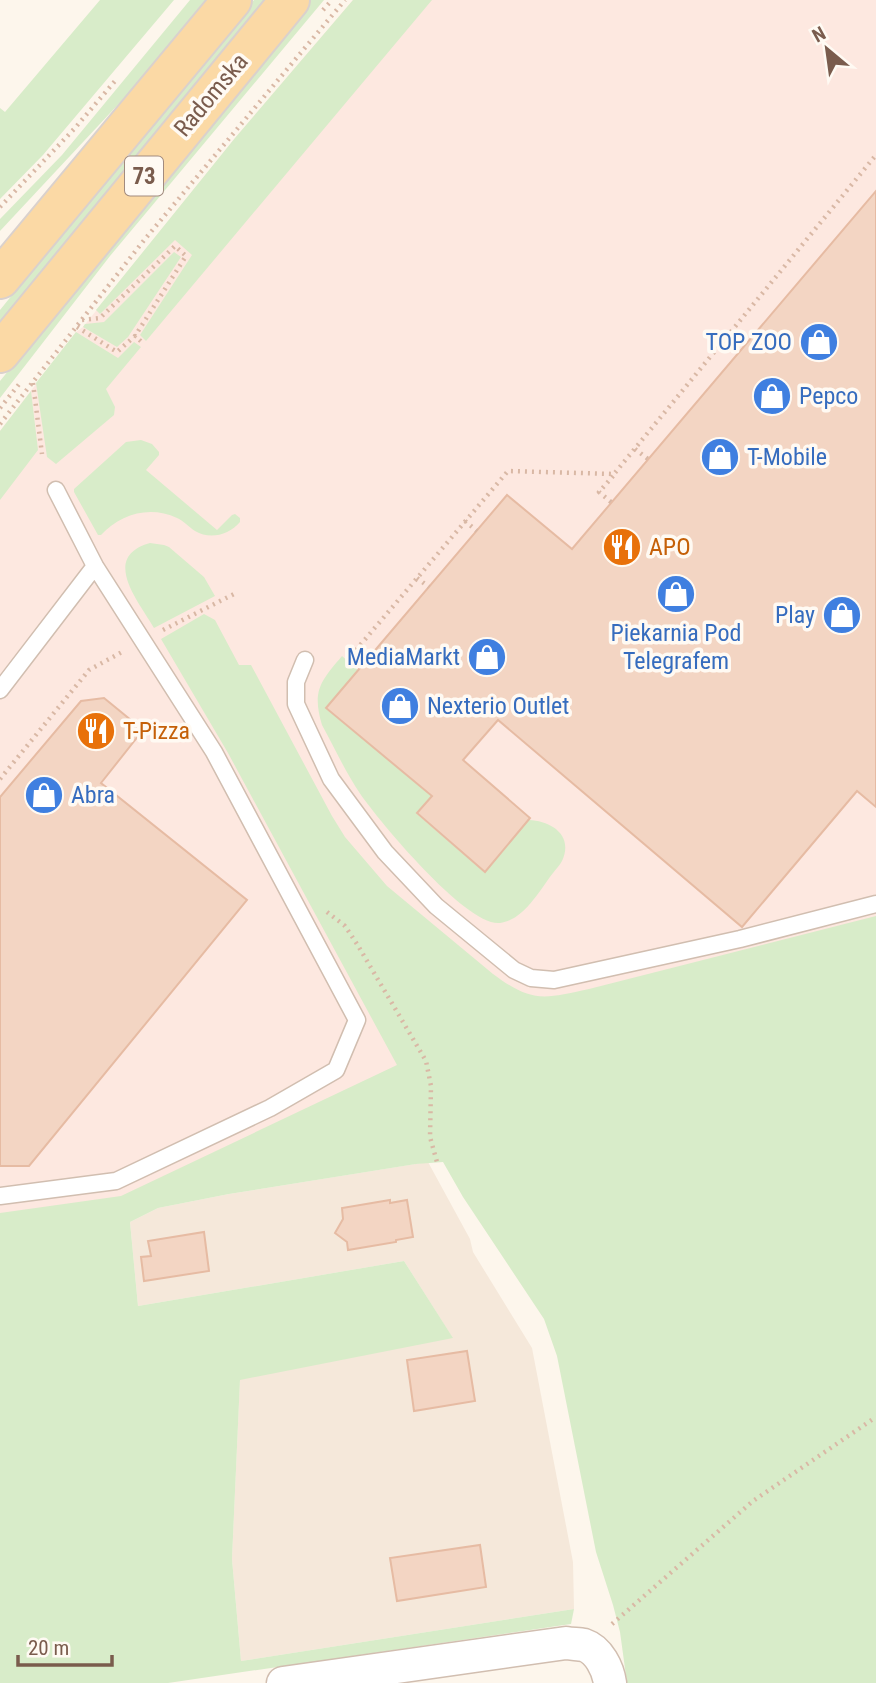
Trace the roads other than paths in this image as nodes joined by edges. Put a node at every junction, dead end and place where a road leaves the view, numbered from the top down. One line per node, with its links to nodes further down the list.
1 (232, 0): 3 (main road, Radomska / 73)
2 (289, 0): 4 (main road, Radomska / 73)
3 (0, 279)
4 (0, 353)
5 (56, 491): 6 (lane)
6 (95, 566): 8 (lane); 10 (lane)
7 (305, 660): 9 (lane)
8 (0, 690)
9 (876, 904)
10 (0, 1196)
11 (283, 1683): 12 (street)
12 (610, 1683)

